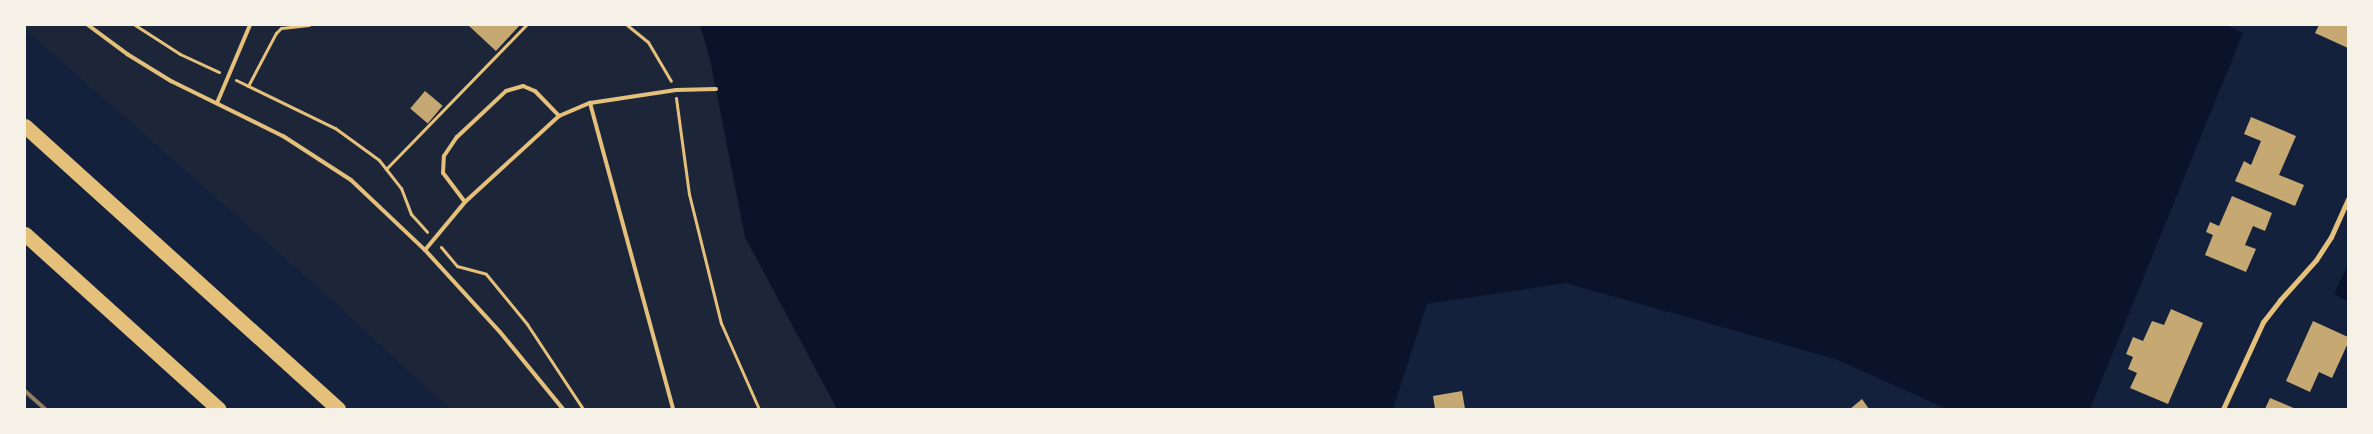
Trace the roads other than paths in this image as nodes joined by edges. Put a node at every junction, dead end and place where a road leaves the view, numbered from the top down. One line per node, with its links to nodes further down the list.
1 (88, 25): 4 (lane)
2 (250, 25): 4 (lane)
3 (716, 89): 5 (lane)
4 (217, 103): 11 (lane)
5 (590, 103): 6 (lane); 15 (lane)
6 (559, 116): 9 (lane); 9 (lane)
7 (25, 126): 13 (highway)
8 (2348, 199): 16 (street)
9 (465, 202): 11 (lane)
10 (25, 234): 12 (highway)
11 (424, 250): 14 (lane)
12 (219, 409)
13 (338, 409)
14 (563, 409)
15 (673, 409)
16 (2223, 409)

